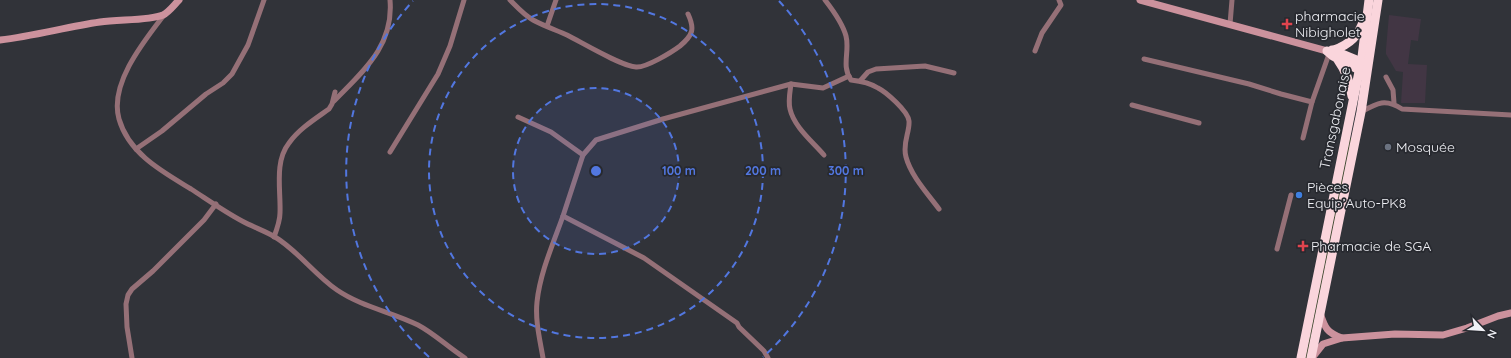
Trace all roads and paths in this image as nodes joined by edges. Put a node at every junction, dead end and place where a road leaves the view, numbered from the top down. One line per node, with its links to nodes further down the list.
1 (178, 0): 12 (main road)
2 (264, 0): 37 (street)
3 (390, 0): 28 (street)
4 (464, 0): 38 (street)
5 (510, 0): 15 (street)
6 (556, 0): 15 (street)
7 (825, 0): 22 (street)
8 (1059, 0): 17 (street)
9 (1140, 0): 14 (main road)
10 (1232, 0): 14 (street)
11 (1372, 0): 18 (highway); 20 (highway, Transgabonaise)
12 (165, 14): 16 (main road); 37 (street)
13 (688, 14): 15 (street)
14 (1230, 24): 18 (main road)
15 (547, 26)
16 (0, 39)
17 (1035, 51)
18 (1332, 53): 20 (highway); 27 (highway); 29 (street)
19 (1144, 59): 29 (street)
20 (1364, 68): 27 (highway, Transgabonaise); 32 (highway, Transgabonaise)
21 (954, 73): 24 (street)
22 (849, 76): 24 (street); 25 (street)
23 (1386, 77): 30 (street)
24 (860, 81): 43 (street)
25 (791, 84): 39 (street); 40 (street)
26 (335, 92): 28 (street)
27 (1353, 100): 54 (highway, Transgabonaise)
28 (334, 101): 45 (street)
29 (1312, 102): 36 (street)
30 (1394, 103): 32 (street); 33 (street)
31 (1132, 105): 35 (street)
32 (1361, 112): 47 (highway, Transgabonaise)
33 (1511, 115)
34 (518, 117): 39 (street)
35 (1199, 123)
36 (1303, 138)
37 (136, 149): 42 (street)
38 (390, 152)
39 (583, 155): 44 (street)
40 (824, 155)
41 (1291, 195): 46 (street)
42 (216, 204): 45 (street); 50 (street)
43 (939, 209)
44 (563, 216): 52 (street); 53 (street)
45 (274, 237): 51 (street)
46 (1277, 249)
47 (1320, 312): 49 (main road); 55 (highway, Transgabonaise)
48 (1511, 313): 49 (main road)
49 (1342, 338): 55 (main road)
50 (132, 358)
51 (465, 358)
52 (543, 358)
53 (768, 358)
54 (1301, 358)
55 (1312, 358)

